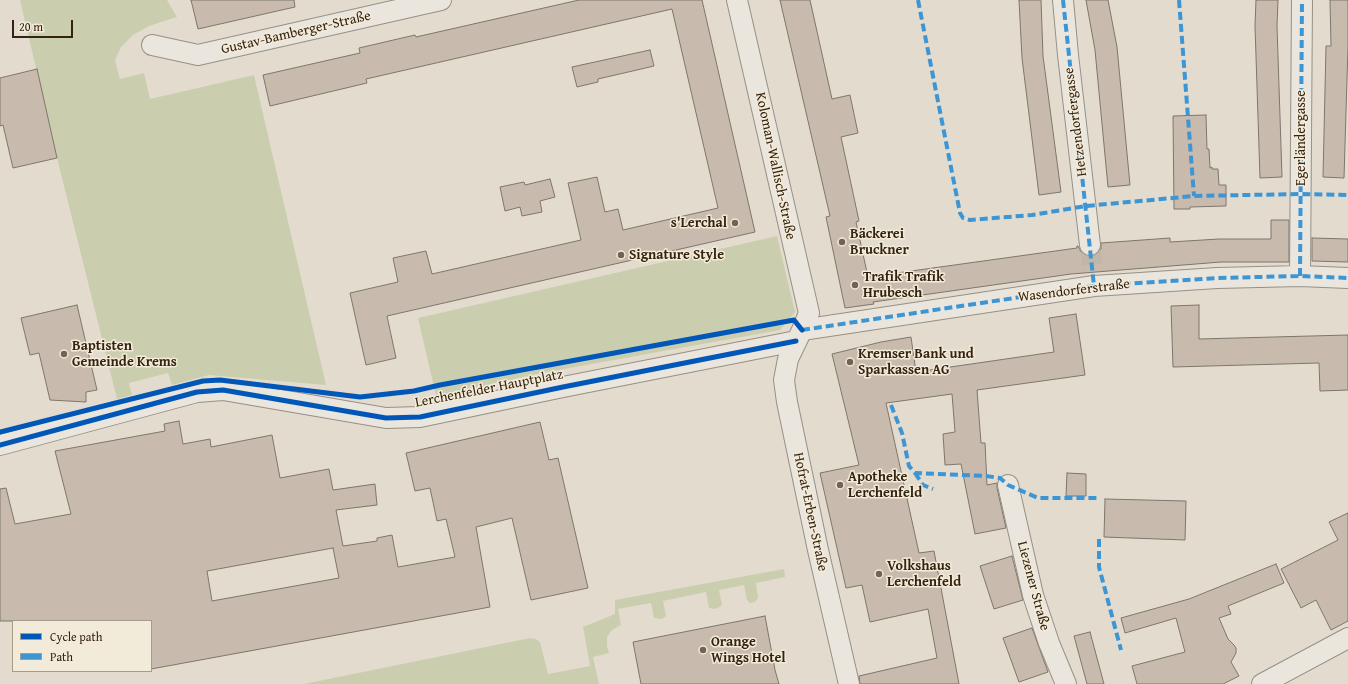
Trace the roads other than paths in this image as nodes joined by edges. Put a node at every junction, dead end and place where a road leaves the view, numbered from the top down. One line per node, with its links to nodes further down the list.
1 (441, 0): 5 (street, Gustav-Bamberger-Straße)
2 (737, 0): 9 (street, Koloman-Wallisch-Straße)
3 (1063, 0): 6 (street, Hetzendorfergasse)
4 (1302, 0): 7 (street, Egerländergasse)
5 (152, 45)
6 (1090, 244)
7 (1300, 276): 8 (street, Wasendorferstraße); 9 (street, Wasendorferstraße)
8 (1348, 278)
9 (799, 336): 10 (street, Lerchenfelder Hauptplatz); 13 (street, Hofrat-Erben-Straße)
10 (0, 445)
11 (1008, 485): 14 (street, Liezener Straße)
12 (1348, 638): 15 (street)
13 (849, 684)
14 (1066, 684)
15 (1262, 684)

